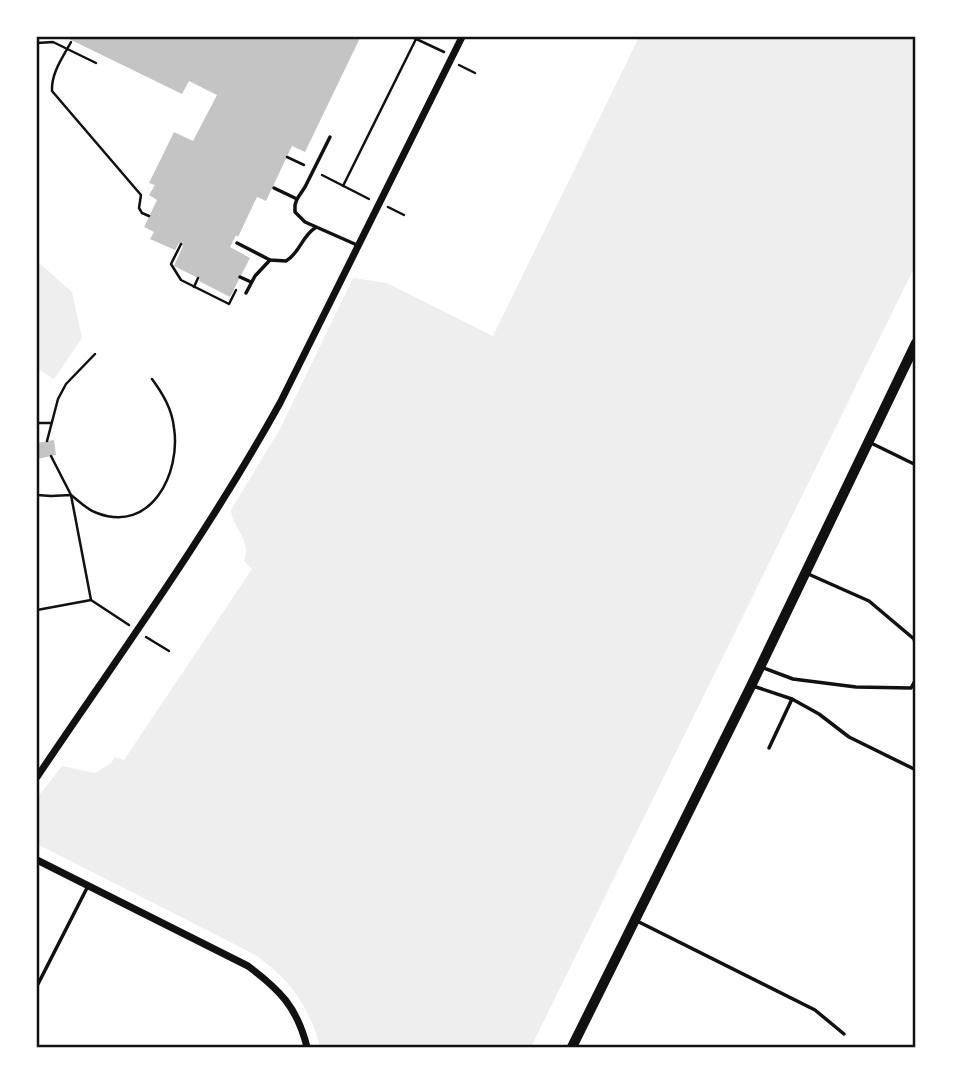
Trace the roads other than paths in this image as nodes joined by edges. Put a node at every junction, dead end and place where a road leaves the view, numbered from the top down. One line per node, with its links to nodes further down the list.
1 (462, 37): 7 (street)
2 (330, 137): 4 (lane)
3 (274, 188): 4 (lane)
4 (297, 199): 5 (lane)
5 (316, 227): 7 (lane); 8 (lane)
6 (237, 243): 8 (lane)
7 (358, 246): 23 (street)
8 (270, 260): 10 (lane)
9 (240, 278): 10 (lane)
10 (251, 282): 11 (lane)
11 (246, 293)
12 (916, 343): 13 (main road)
13 (869, 442): 14 (lane); 15 (main road)
14 (916, 465)
15 (805, 572): 16 (lane); 17 (main road)
16 (916, 646)
17 (760, 667): 18 (lane); 19 (main road)
18 (916, 679)
19 (751, 686): 20 (lane); 26 (main road)
20 (792, 699): 21 (lane); 22 (lane)
21 (769, 748)
22 (916, 770)
23 (37, 777)
24 (37, 860): 25 (street)
25 (88, 886): 27 (lane); 29 (street)
26 (635, 920): 28 (lane); 30 (main road)
27 (37, 986)
28 (844, 1034)
29 (307, 1047)
30 (572, 1047)

